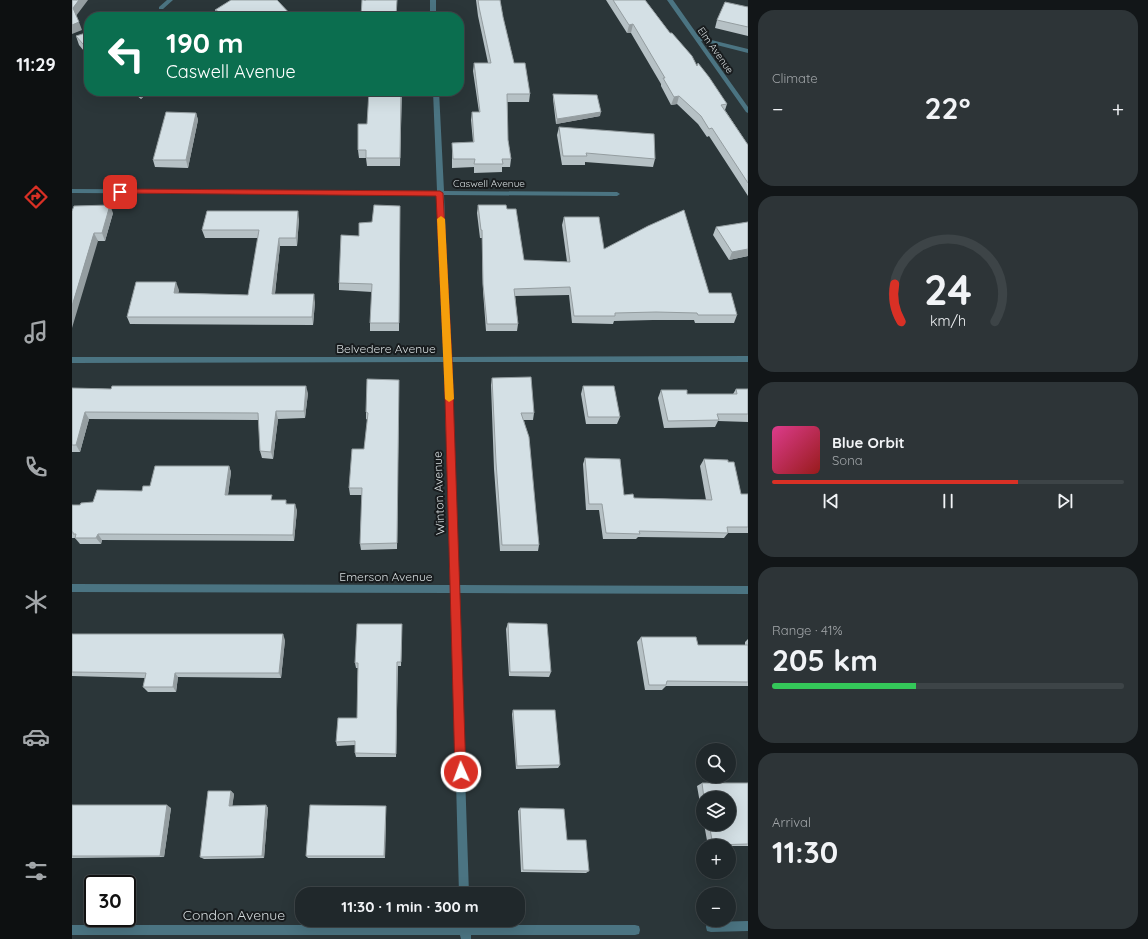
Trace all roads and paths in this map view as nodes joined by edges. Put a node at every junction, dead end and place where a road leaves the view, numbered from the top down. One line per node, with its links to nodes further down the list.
1 (170, 0): 4 (street)
2 (433, 0): 5 (street)
3 (670, 0): 6 (street, Elm Avenue)
4 (161, 8)
5 (433, 12)
6 (697, 38): 7 (street); 9 (street, Elm Avenue)
7 (748, 51)
8 (436, 96): 11 (street, Winton Avenue)
9 (748, 111)
10 (72, 191): 11 (street, Caswell Avenue)
11 (440, 193): 12 (street, Caswell Avenue); 14 (street, Winton Avenue)
12 (617, 194)
13 (72, 360): 14 (street, Belvedere Avenue)
14 (448, 360): 15 (street, Belvedere Avenue); 17 (street, Winton Avenue)
15 (748, 360)
16 (72, 588): 17 (street, Emerson Avenue)
17 (456, 590): 18 (street, Emerson Avenue); 19 (street, Winton Avenue)
18 (748, 590)
19 (464, 887)
20 (736, 926): 21 (street)
21 (748, 926)
22 (465, 929): 23 (street, Condon Avenue); 24 (street, Condon Avenue)
23 (72, 930)
24 (635, 930)

